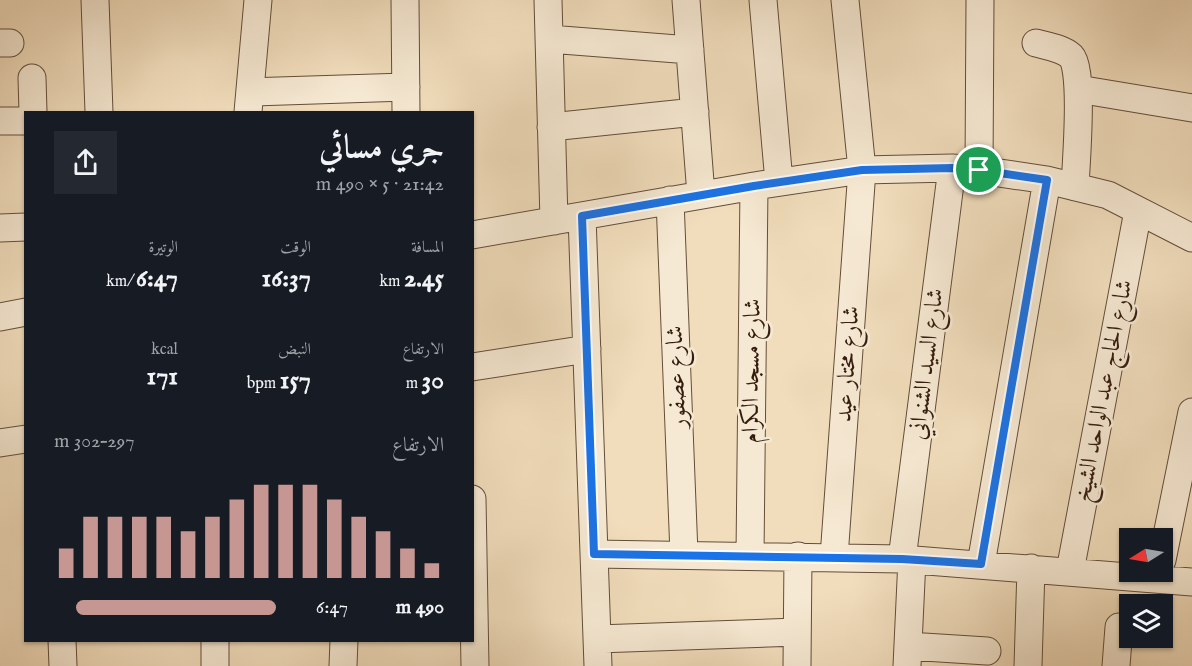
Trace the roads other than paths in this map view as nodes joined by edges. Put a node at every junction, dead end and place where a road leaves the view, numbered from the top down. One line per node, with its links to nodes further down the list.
1 (95, 0): 18 (street)
2 (258, 0): 15 (street)
3 (405, 0): 14 (street)
4 (548, 0): 9 (street)
5 (686, 0): 11 (street)
6 (763, 0): 27 (street, شارع مسجد الكرام)
7 (845, 0): 24 (street, شارع مختار عيد)
8 (980, 0): 25 (street)
9 (549, 39): 11 (street); 22 (street)
10 (1036, 43): 13 (street)
11 (690, 50): 19 (street)
12 (32, 78): 17 (street)
13 (1078, 89): 16 (street); 28 (street)
14 (406, 100): 15 (street)
15 (249, 102)
16 (1192, 108)
17 (33, 111)
18 (99, 111)
19 (695, 112): 22 (street); 29 (street)
20 (0, 121): 21 (street)
21 (24, 121)
22 (551, 127): 33 (street)
23 (952, 168): 24 (street); 25 (street); 51 (street, شارع السيد الشنواني)
24 (862, 170): 27 (street); 50 (street, شارع مختار عيد)
25 (979, 170): 26 (street)
26 (1047, 180): 28 (street); 52 (street)
27 (767, 184): 29 (street); 48 (street, شارع مسجد الكرام)
28 (1075, 187): 31 (street)
29 (701, 195): 30 (street)
30 (670, 200): 32 (street); 47 (street, شارع عصفور)
31 (1138, 211): 37 (street); 55 (street, شارع الحاج عبد الواحد الشيخ)
32 (582, 216): 33 (street); 40 (street)
33 (554, 221): 36 (street)
34 (24, 227): 35 (street)
35 (0, 228)
36 (474, 235)
37 (1192, 238)
38 (24, 312): 39 (street)
39 (0, 317)
40 (587, 349): 41 (street); 46 (street)
41 (474, 367)
42 (1192, 412): 45 (street)
43 (24, 439): 44 (street)
44 (0, 443)
45 (1169, 528)
46 (594, 554): 47 (street); 61 (street)
47 (684, 554): 48 (street)
48 (750, 555): 49 (street)
49 (798, 556): 50 (street); 60 (street)
50 (834, 557): 51 (street)
51 (907, 559): 52 (street); 66 (street, شارع السيد الشنواني)
52 (981, 564): 53 (street)
53 (1031, 568): 55 (street); 73 (street)
54 (1119, 570): 55 (street)
55 (1070, 571)
56 (1173, 575): 57 (street)
57 (1192, 582)
58 (474, 610): 70 (street)
59 (1119, 627): 74 (street)
60 (797, 633): 61 (street); 72 (street)
61 (597, 639): 71 (street)
62 (62, 642): 67 (street)
63 (215, 642): 68 (street)
64 (344, 642): 69 (street)
65 (987, 651): 66 (street)
66 (908, 656)
67 (63, 666)
68 (215, 666)
69 (344, 666)
70 (475, 666)
71 (598, 666)
72 (796, 666)
73 (1028, 666)
74 (1116, 666)

